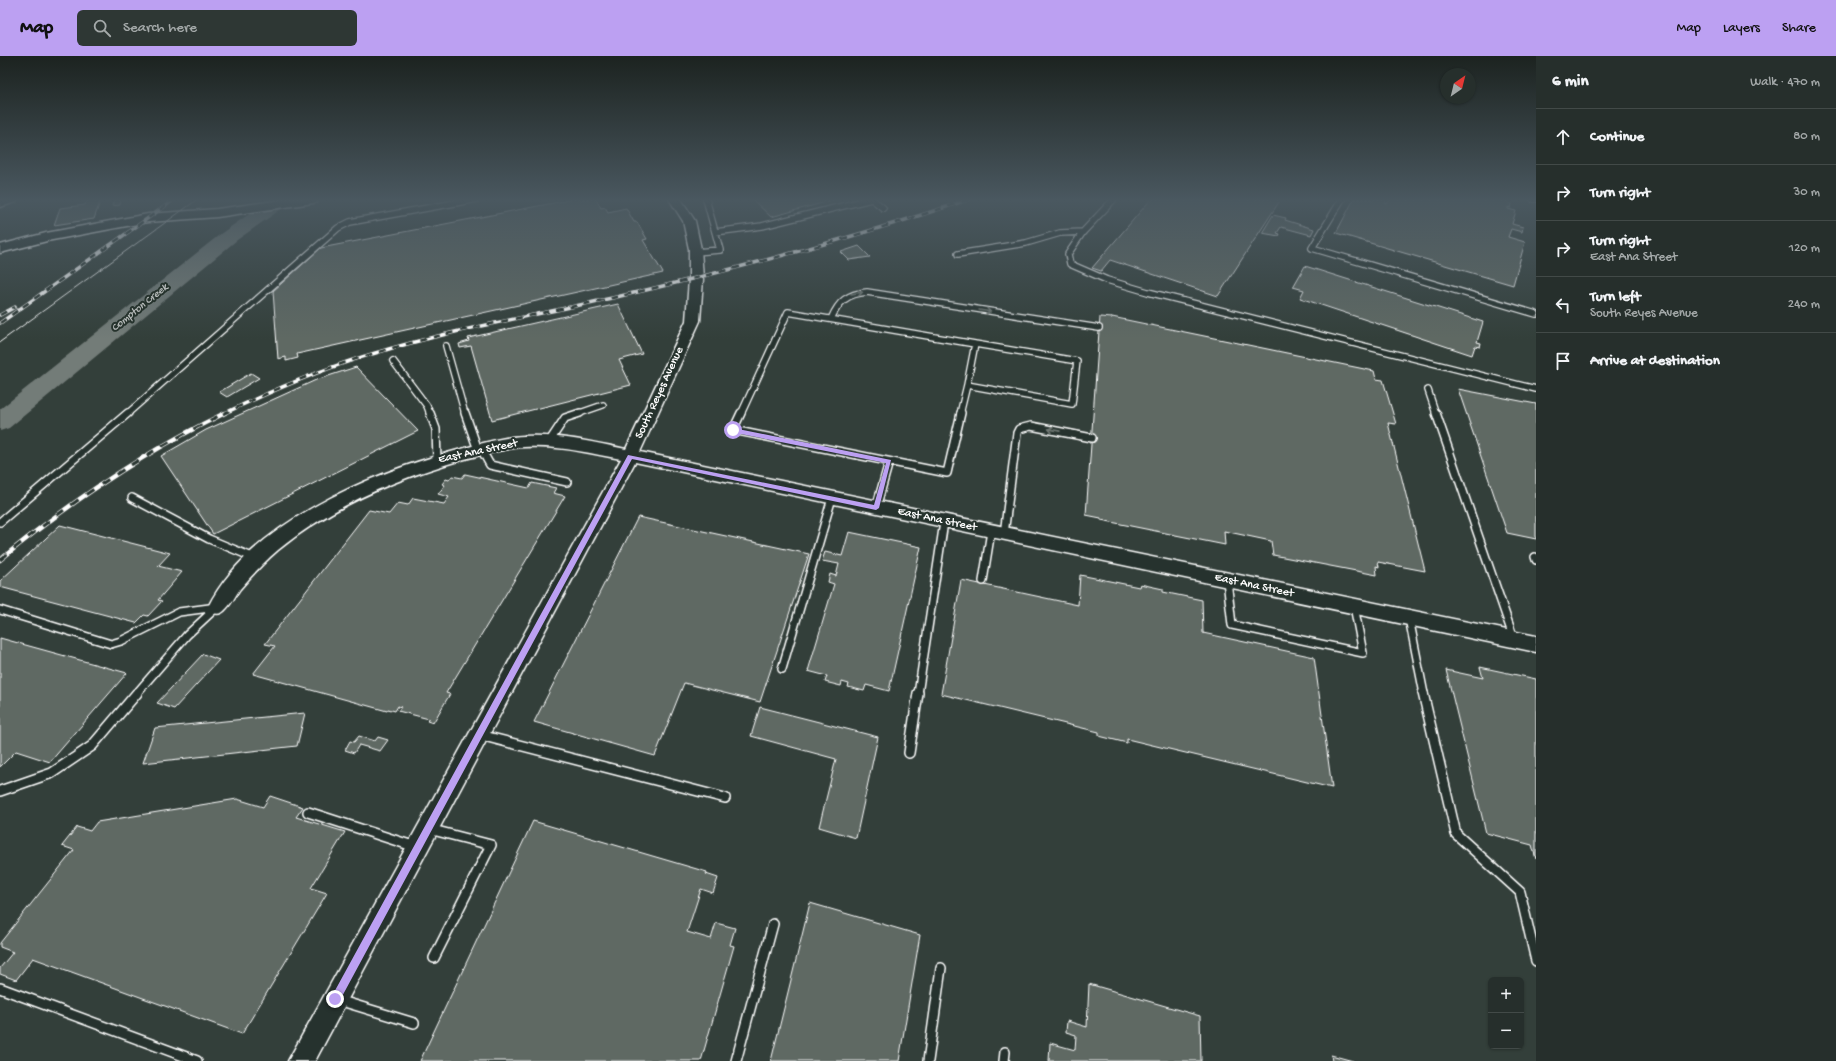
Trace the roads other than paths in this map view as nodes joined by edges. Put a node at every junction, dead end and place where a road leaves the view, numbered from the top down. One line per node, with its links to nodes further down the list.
1 (29, 246): 9 (main road)
2 (42, 246): 12 (main road)
3 (318, 246): 33 (lane)
4 (695, 246): 10 (street, South Reyes Avenue)
5 (719, 246): 10 (lane)
6 (1008, 246): 11 (lane)
7 (1074, 246): 20 (lane)
8 (1313, 246): 13 (lane)
9 (0, 249)
10 (696, 252): 26 (street, South Reyes Avenue)
11 (958, 254)
12 (0, 263)
13 (1536, 314)
14 (832, 319): 15 (lane, one-way to 15); 16 (lane); 28 (lane)
15 (1100, 328)
16 (975, 343): 19 (lane); 19 (lane)
17 (446, 346): 25 (lane)
18 (394, 361): 27 (lane)
19 (967, 385): 28 (lane)
20 (1536, 389)
21 (1428, 390): 43 (lane)
22 (603, 405): 24 (lane)
23 (1092, 438): 35 (lane, one-way to 35)
24 (549, 442): 25 (street, East Ana Street); 26 (street, East Ana Street)
25 (479, 450): 27 (street, East Ana Street); 29 (lane)
26 (630, 457): 31 (street, East Ana Street); 46 (street, South Reyes Avenue)
27 (437, 460): 36 (street, East Ana Street)
28 (889, 462): 32 (lane)
29 (567, 482)
30 (132, 498): 36 (lane)
31 (832, 498): 32 (street, East Ana Street); 45 (lane)
32 (876, 508): 34 (street, East Ana Street)
33 (0, 522)
34 (944, 522): 35 (street, East Ana Street); 47 (lane)
35 (997, 533): 37 (street, East Ana Street); 38 (lane)
36 (257, 559): 40 (street, East Ana Street)
37 (1227, 580): 39 (street, East Ana Street); 39 (lane)
38 (983, 581)
39 (1354, 606): 42 (street, East Ana Street)
40 (217, 607): 41 (lane); 48 (lane)
41 (0, 610)
42 (1409, 618): 43 (street, East Ana Street); 55 (lane)
43 (1514, 639): 44 (street, East Ana Street)
44 (1536, 644)
45 (782, 669)
46 (480, 735): 49 (lane); 51 (street, South Reyes Avenue)
47 (909, 753)
48 (0, 791)
49 (725, 798)
50 (308, 812): 52 (lane)
51 (429, 829): 52 (street, South Reyes Avenue); 54 (lane)
52 (418, 848): 58 (street, South Reyes Avenue)
53 (773, 924): 62 (lane)
54 (434, 958)
55 (1536, 961)
56 (941, 968): 63 (lane)
57 (0, 988): 60 (lane)
58 (335, 999): 59 (lane); 61 (street, South Reyes Avenue)
59 (414, 1023)
60 (197, 1061)
61 (301, 1061)
62 (736, 1061)
63 (928, 1061)

